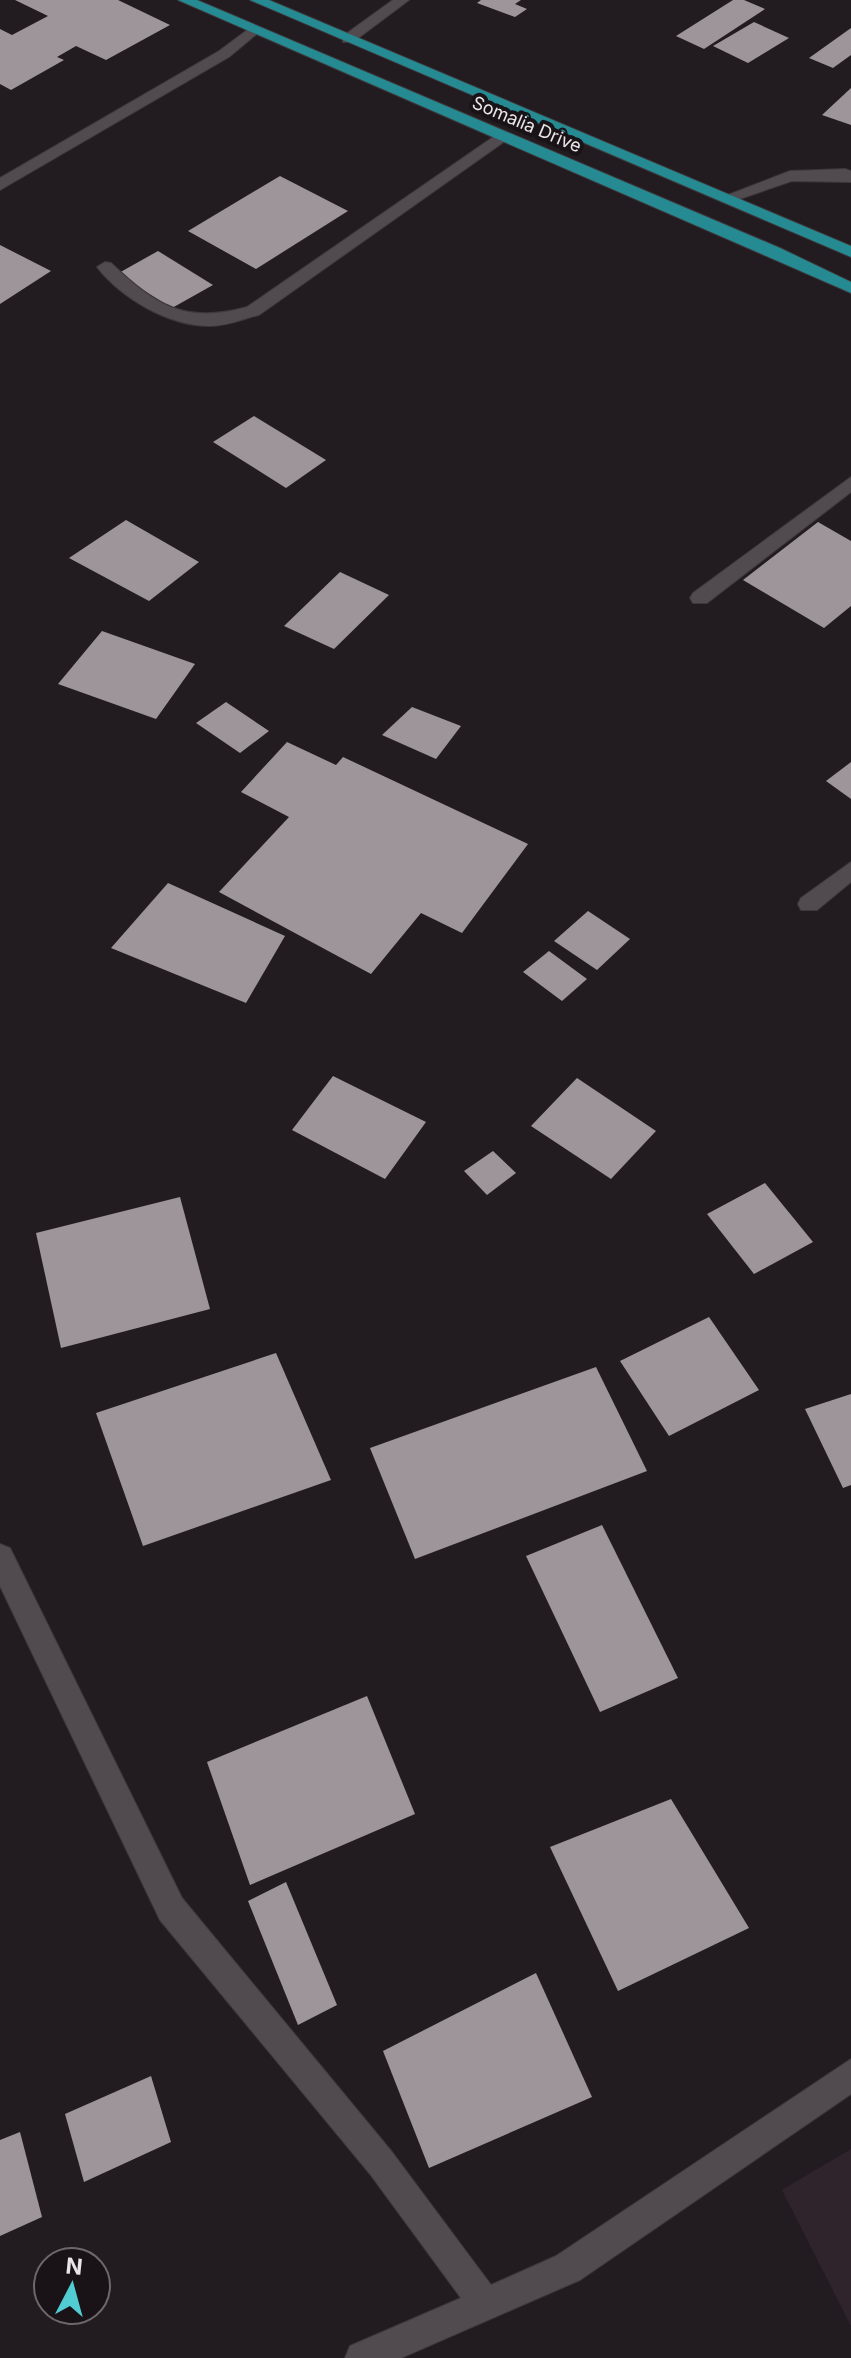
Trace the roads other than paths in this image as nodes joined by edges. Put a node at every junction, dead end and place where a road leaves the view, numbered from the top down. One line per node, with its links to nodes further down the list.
1 (185, 0): 4 (main road, Somalia Drive)
2 (257, 0): 5 (main road, Somalia Drive)
3 (402, 0): 5 (street)
4 (254, 29): 6 (main road, Somalia Drive); 8 (street)
5 (348, 39): 9 (main road, Somalia Drive)
6 (504, 136): 11 (street); 12 (main road, Somalia Drive)
7 (851, 177): 9 (street)
8 (0, 185)
9 (728, 198): 10 (main road, Somalia Drive)
10 (851, 252)
11 (105, 267)
12 (851, 288)
13 (851, 483): 14 (street)
14 (700, 598)
15 (851, 870): 16 (street)
16 (809, 904)
17 (0, 1557): 19 (street)
18 (851, 2075): 19 (street)
19 (484, 2302): 20 (street)
20 (362, 2358)

